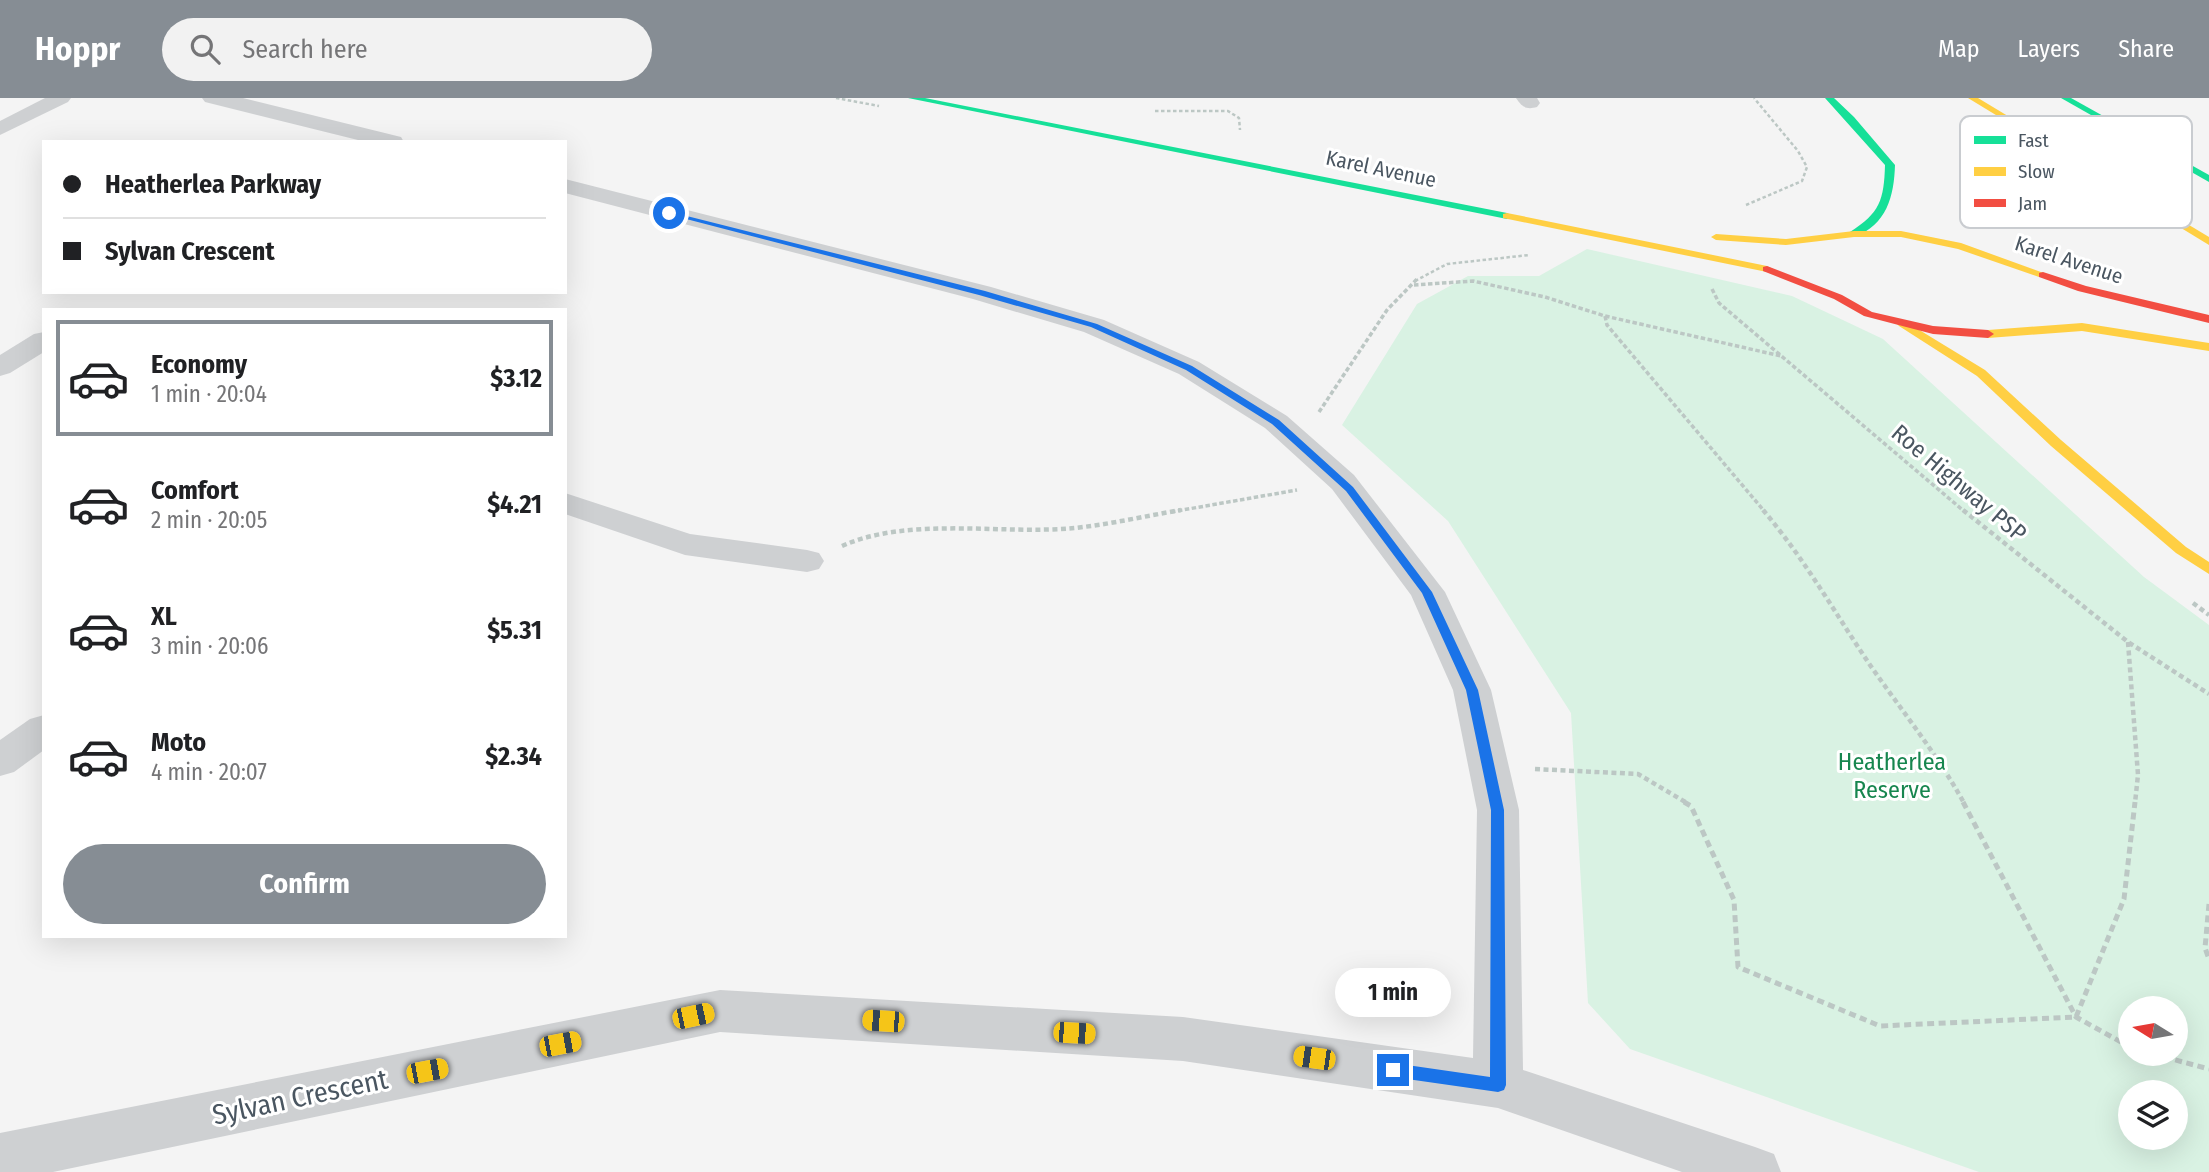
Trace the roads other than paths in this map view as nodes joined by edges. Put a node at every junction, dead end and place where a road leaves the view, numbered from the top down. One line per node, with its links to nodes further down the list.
1 (61, 98): 9 (street)
2 (212, 98): 10 (street)
3 (912, 98): 21 (main road, Karel Avenue)
4 (1829, 98): 15 (main road)
5 (1972, 98): 7 (main road)
6 (2065, 98): 8 (main road)
7 (2002, 116)
8 (2097, 116)
9 (0, 129)
10 (385, 140)
11 (2192, 169): 12 (main road)
12 (2209, 179)
13 (567, 187): 32 (street)
14 (2186, 228): 18 (main road)
15 (1854, 234): 17 (main road, Karel Avenue); 22 (main road, Karel Avenue)
16 (1706, 235): 17 (main road, Karel Avenue)
17 (1834, 237): 19 (main road)
18 (2209, 242)
19 (1819, 256)
20 (1820, 275): 21 (main road, Karel Avenue)
21 (1838, 297): 23 (main road, Karel Avenue)
22 (2209, 319)
23 (1903, 324): 25 (main road, Karel Avenue); 29 (main road)
24 (42, 341): 26 (street)
25 (2209, 347)
26 (0, 367)
27 (567, 504): 28 (street)
28 (807, 561)
29 (2209, 569)
30 (42, 730): 31 (street)
31 (0, 761)
32 (1498, 1085): 33 (street, Sylvan Crescent); 34 (street, Sylvan Crescent)
33 (0, 1158)
34 (1755, 1172)

